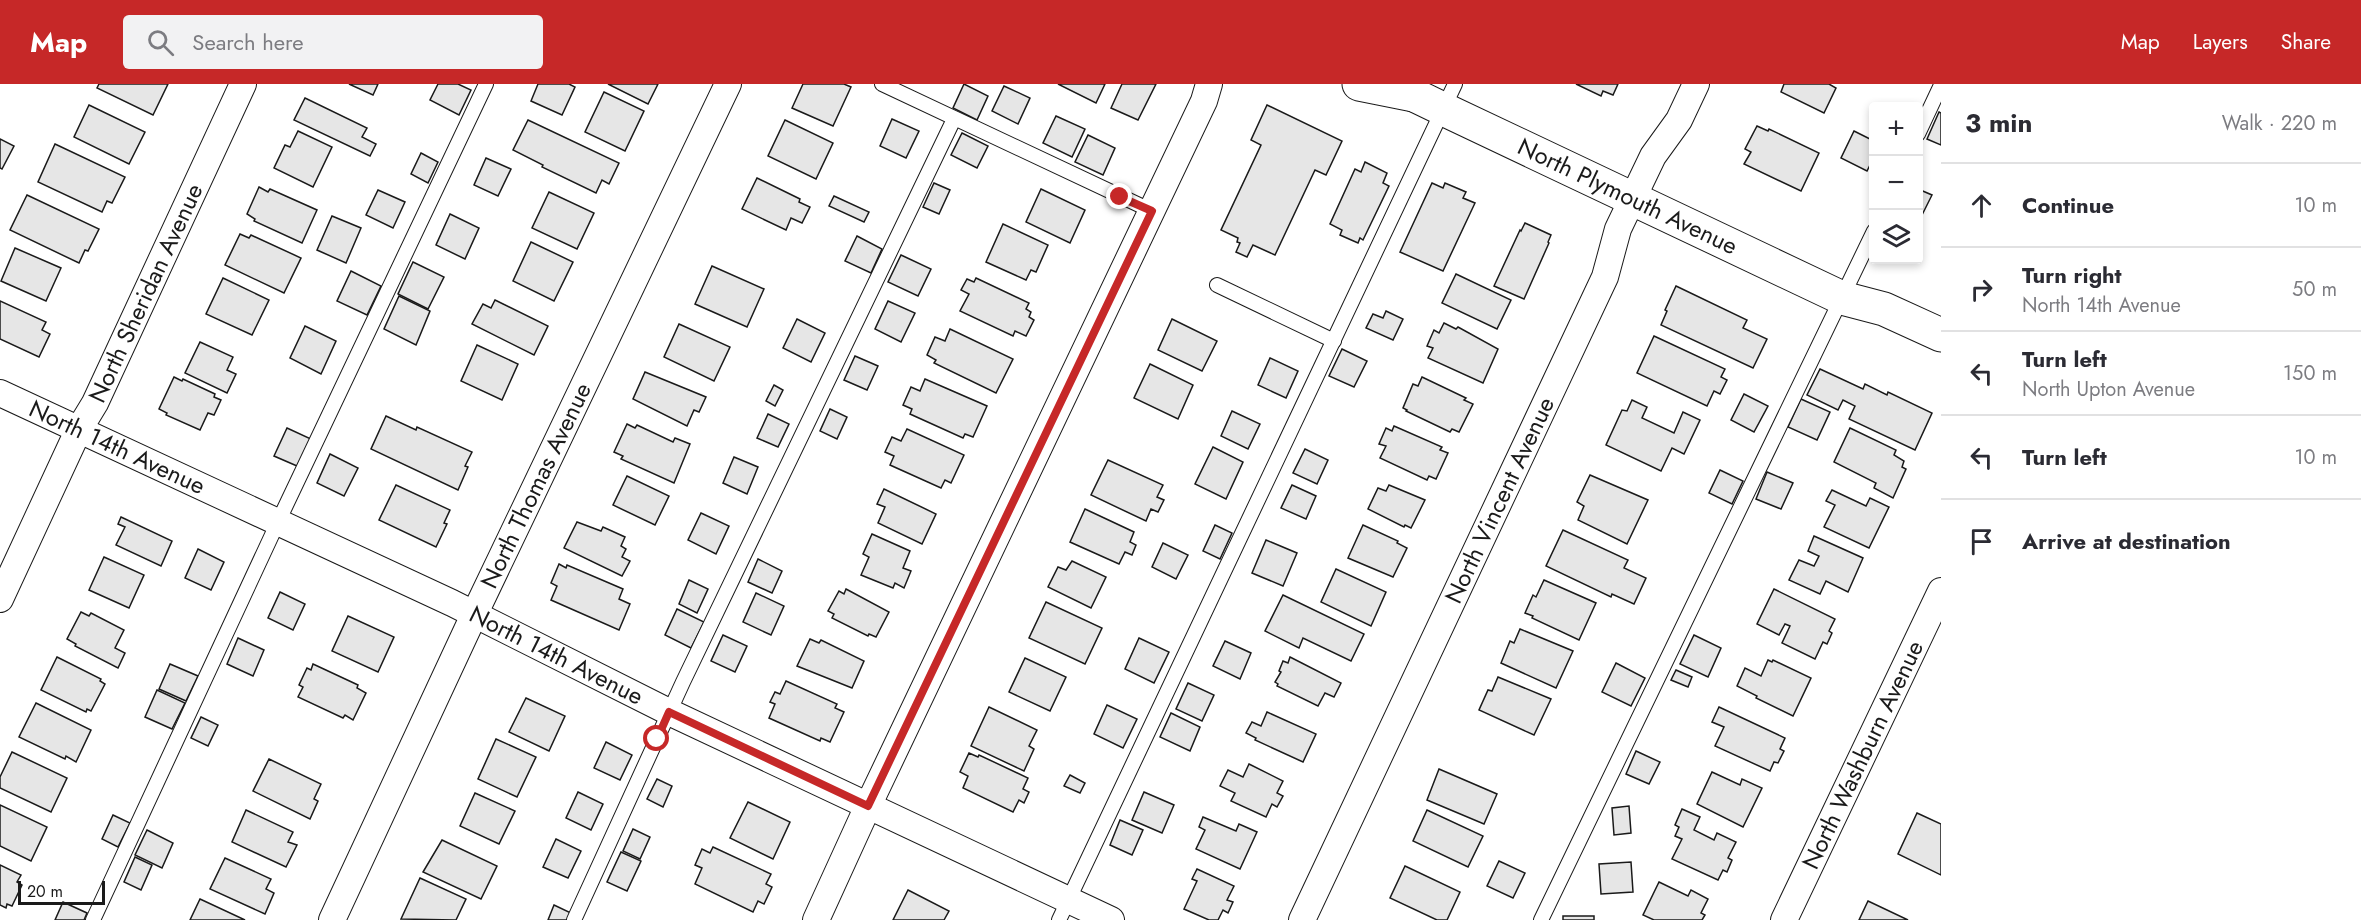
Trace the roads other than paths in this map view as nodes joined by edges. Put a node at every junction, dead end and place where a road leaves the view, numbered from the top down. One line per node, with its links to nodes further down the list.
1 (243, 84): 22 (street, North Sheridan Avenue)
2 (486, 84): 23 (lane)
3 (728, 84): 26 (street, North Thomas Avenue)
4 (882, 84): 11 (lane)
5 (1209, 84): 14 (street)
6 (1359, 84): 9 (street, North Plymouth Avenue)
7 (1696, 84): 13 (street, North Vincent Avenue)
8 (1941, 86): 12 (lane)
9 (1407, 89): 10 (street, North Plymouth Avenue)
10 (1449, 96): 13 (street, North Plymouth Avenue); 19 (lane)
11 (954, 119): 14 (lane); 27 (lane)
12 (1923, 124)
13 (1632, 199): 17 (street, North Plymouth Avenue); 35 (street, North Vincent Avenue)
14 (1152, 211): 28 (street)
15 (1869, 241): 17 (lane)
16 (1217, 285): 19 (lane)
17 (1842, 298): 18 (street, North Plymouth Avenue); 20 (street, North Plymouth Avenue); 36 (lane)
18 (1941, 335)
19 (1334, 341): 29 (lane)
20 (1941, 360)
21 (0, 393): 22 (street, North 14th Avenue)
22 (78, 431): 23 (street, North 14th Avenue); 25 (street, North Sheridan Avenue)
23 (278, 522): 26 (street, North 14th Avenue); 30 (lane)
24 (1941, 591): 37 (street, North Washburn Avenue)
25 (0, 599)
26 (474, 615): 27 (street, North 14th Avenue); 31 (street, North Thomas Avenue)
27 (669, 712): 28 (street, North 14th Avenue); 32 (lane)
28 (868, 806): 29 (street, North 14th Avenue); 33 (street)
29 (1063, 910): 34 (street, North 14th Avenue)
30 (93, 920)
31 (332, 920)
32 (574, 920)
33 (816, 920)
34 (1112, 920)
35 (1302, 920)
36 (1541, 920)
37 (1784, 920)

